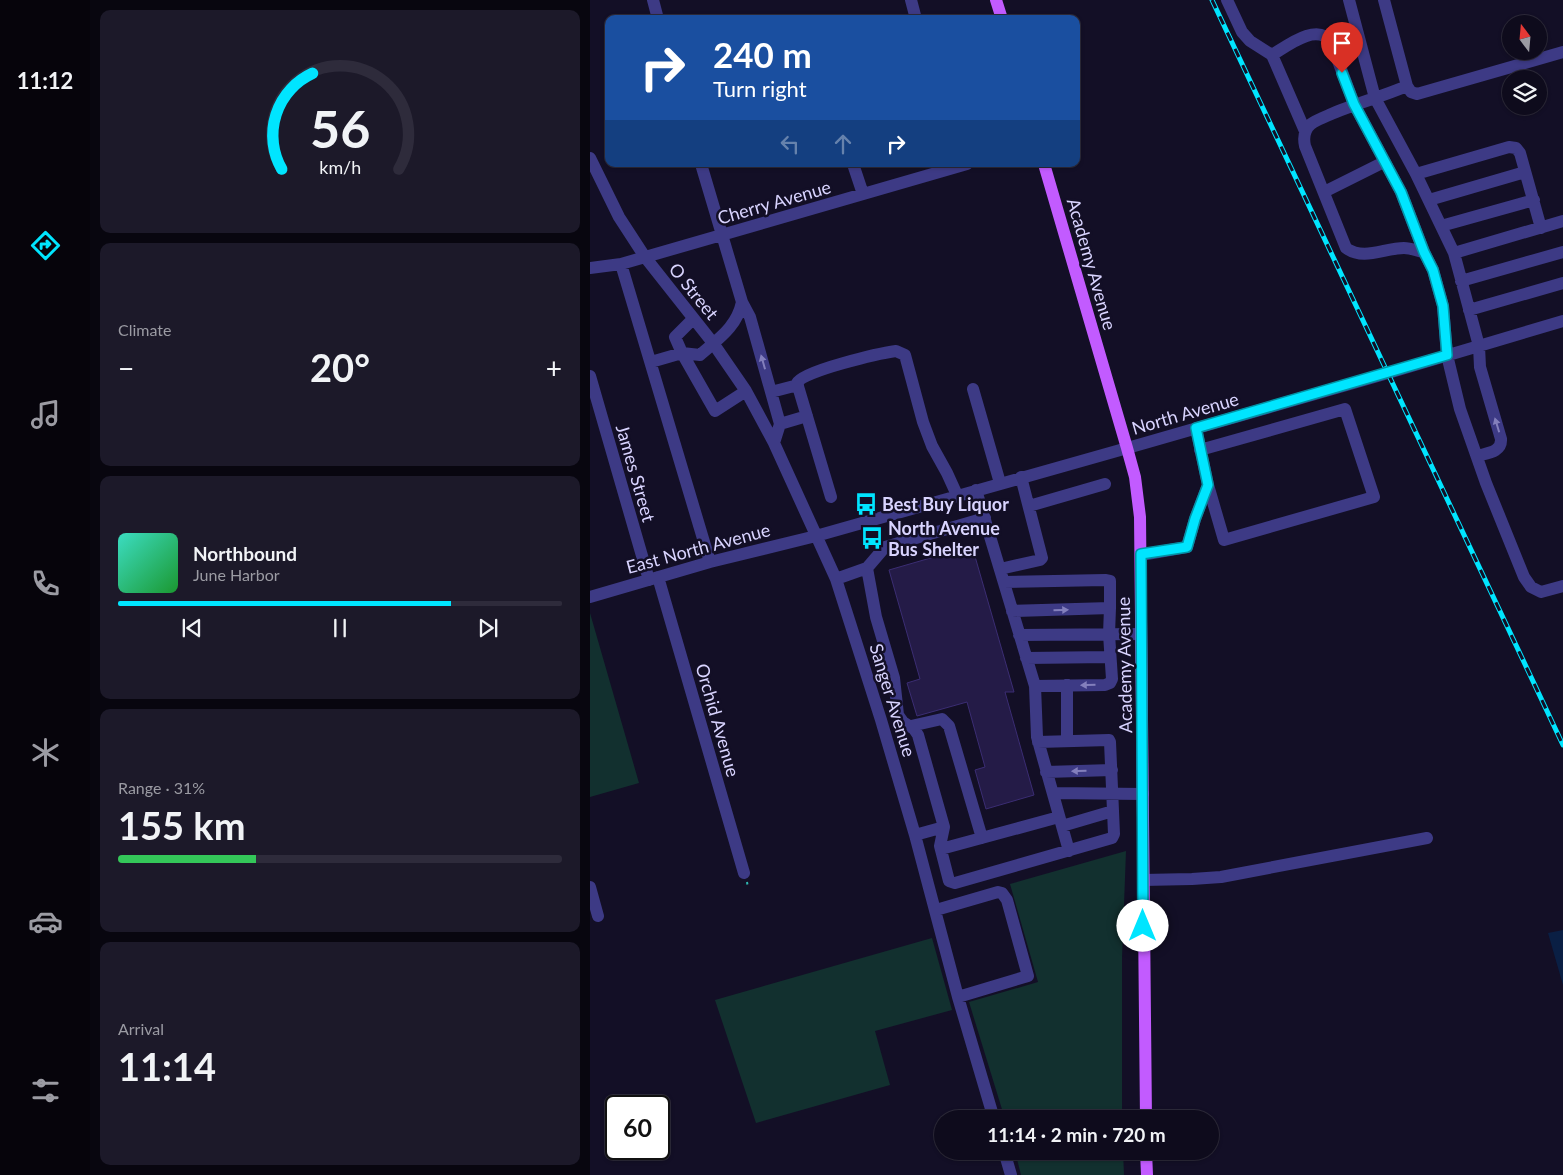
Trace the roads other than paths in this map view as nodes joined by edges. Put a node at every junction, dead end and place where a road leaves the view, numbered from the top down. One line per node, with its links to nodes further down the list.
1 (653, 0): 7 (street)
2 (910, 0): 8 (street)
3 (996, 0): 9 (main road)
4 (1227, 0): 11 (street)
5 (1349, 0): 13 (street)
6 (1384, 0): 12 (street)
7 (657, 15)
8 (915, 15)
9 (1001, 15)
10 (1563, 52): 12 (street)
11 (1272, 55): 14 (street); 15 (street)
12 (1409, 89): 13 (street)
13 (1375, 98): 14 (street); 23 (street)
14 (1354, 104): 15 (street); 17 (street)
15 (1305, 131): 24 (street)
16 (590, 158): 35 (street, O Street)
17 (1384, 162): 24 (street); 32 (street)
18 (702, 167): 31 (street)
19 (854, 167): 25 (street)
20 (952, 167): 25 (street, Cherry Avenue)
21 (1045, 167): 64 (main road, Academy Avenue)
22 (1525, 172): 23 (street); 26 (street); 27 (street)
23 (1416, 174): 26 (street)
24 (1324, 192): 32 (street)
25 (863, 194): 31 (street, Cherry Avenue)
26 (1429, 200): 29 (street)
27 (1534, 200): 29 (street); 30 (street)
28 (1563, 221): 30 (street)
29 (1441, 226): 34 (street)
30 (1542, 228): 34 (street)
31 (722, 235): 35 (street, Cherry Avenue); 40 (street)
32 (1424, 252): 47 (street)
33 (1563, 252): 38 (street)
34 (1454, 253): 38 (street)
35 (645, 257): 36 (street, Cherry Avenue); 42 (street, O Street)
36 (621, 264): 37 (street, Cherry Avenue); 48 (street)
37 (590, 268)
38 (1461, 282): 41 (street)
39 (1563, 283): 41 (street)
40 (742, 302): 44 (street); 54 (street, one-way to 40)
41 (1469, 310): 45 (street)
42 (693, 319): 44 (street, O Street); 46 (street)
43 (1563, 321): 45 (street, North Avenue)
44 (713, 343): 46 (street); 53 (street, O Street)
45 (1479, 346): 47 (street, North Avenue); 66 (street, one-way to 45)
46 (682, 353): 48 (street); 53 (street)
47 (1447, 355): 51 (street, North Avenue); 66 (street)
48 (651, 362): 78 (street)
49 (590, 376): 81 (street, James Street)
50 (798, 385): 54 (street); 57 (street); 72 (street)
51 (1339, 387): 55 (street, North Avenue); 56 (street)
52 (973, 389): 68 (street)
53 (746, 391): 63 (street, O Street)
54 (772, 392): 59 (street)
55 (1281, 404): 58 (street, North Avenue); 60 (street)
56 (1345, 409): 60 (street); 70 (street)
57 (807, 416): 59 (street); 73 (street)
58 (1231, 418): 61 (street, North Avenue); 62 (street)
59 (780, 424): 63 (street)
60 (1288, 425): 62 (street)
61 (1196, 428): 64 (street, North Avenue); 65 (street)
62 (1237, 440): 65 (street)
63 (774, 443): 76 (street, Sanger Avenue)
64 (1127, 448): 67 (street, North Avenue); 77 (main road, Academy Avenue)
65 (1200, 450): 70 (street)
66 (1477, 456): 84 (street)
67 (1021, 477): 68 (street, North Avenue); 74 (street)
68 (1000, 483): 71 (street, North Avenue)
69 (1105, 484): 74 (street)
70 (1208, 485): 77 (street)
71 (976, 490): 72 (street, North Avenue); 75 (street)
72 (957, 495): 76 (street, North Avenue)
73 (831, 497)
74 (1029, 506): 80 (street)
75 (985, 518): 79 (street); 80 (street)
76 (816, 536): 78 (street, East North Avenue); 82 (street, Sanger Avenue)
77 (1141, 554): 89 (main road, Academy Avenue)
78 (710, 562): 81 (street, East North Avenue)
79 (867, 568): 82 (street); 95 (street)
80 (1000, 569): 83 (street)
81 (653, 578): 85 (street, East North Avenue); 113 (street, Orchid Avenue)
82 (836, 580): 96 (street, Sanger Avenue)
83 (1004, 582): 86 (street); 87 (street)
84 (1563, 586)
85 (590, 597)
86 (1110, 608): 87 (street, one-way to 86); 88 (street)
87 (1012, 611): 90 (street)
88 (1109, 634): 89 (street); 90 (street); 91 (street)
89 (1141, 634): 104 (main road, Academy Avenue)
90 (1019, 635): 92 (street)
91 (1110, 657): 92 (street); 93 (street, one-way to 93)
92 (1026, 658): 94 (street)
93 (1067, 685): 94 (street); 98 (street)
94 (1034, 686): 99 (street)
95 (898, 715): 96 (street); 97 (street)
96 (881, 720): 108 (street, Sanger Avenue)
97 (911, 726): 107 (street); 109 (street)
98 (1067, 741): 99 (street); 100 (street)
99 (1038, 742): 101 (street)
100 (1112, 770): 101 (street, one-way to 101); 103 (street)
101 (1046, 772): 102 (street)
102 (1053, 793): 103 (street); 106 (street)
103 (1112, 794): 104 (street); 105 (street)
104 (1143, 794): 114 (main road, Academy Avenue)
105 (1113, 811): 106 (street); 112 (street)
106 (1060, 821): 109 (street); 112 (street)
107 (944, 827): 108 (street); 111 (street)
108 (915, 835): 116 (street, Sanger Avenue)
109 (982, 838): 111 (street)
110 (1427, 838): 114 (street)
111 (941, 849): 112 (street)
112 (1069, 851)
113 (744, 873)
114 (1143, 880): 120 (main road, Academy Avenue)
115 (590, 887): 117 (street)
116 (936, 910): 118 (street, Sanger Avenue); 118 (street)
117 (598, 916)
118 (958, 997): 119 (street, Sanger Avenue)
119 (991, 1110)
120 (1146, 1110)
121 (1007, 1160): 123 (street)
122 (1146, 1160): 124 (main road)
123 (1011, 1175)
124 (1146, 1175)

